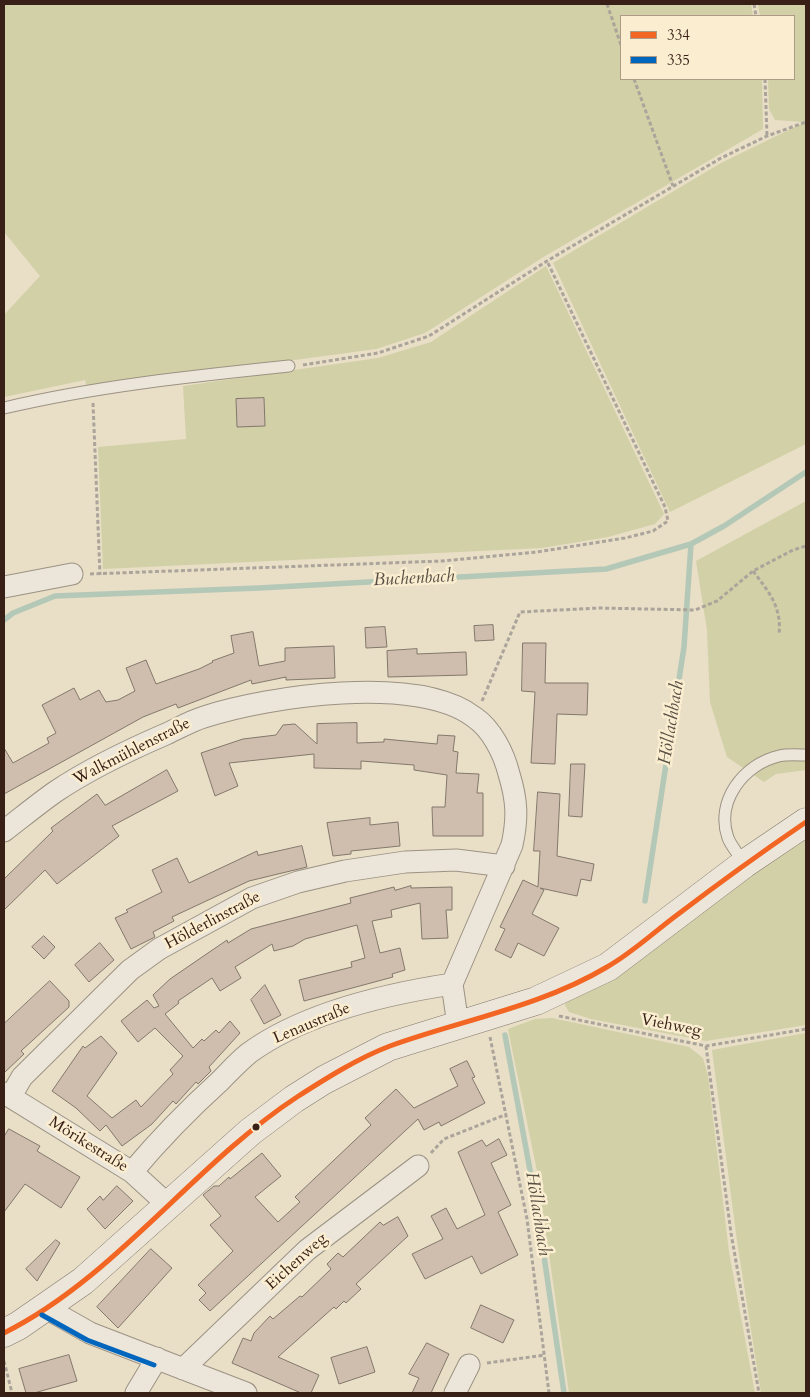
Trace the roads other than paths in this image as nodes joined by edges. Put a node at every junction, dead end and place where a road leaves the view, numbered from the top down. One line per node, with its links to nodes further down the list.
1 (289, 366): 2 (lane)
2 (4, 408)
3 (72, 574): 4 (street)
4 (4, 587)
5 (806, 755): 8 (lane)
6 (806, 822): 8 (street)
7 (4, 830): 9 (street, Walkmühlenstraße)
8 (744, 864): 11 (street)
9 (504, 866): 10 (street, Walkmühlenstraße); 12 (street, Hölderlinstraße)
10 (452, 984): 11 (street); 14 (street, Lenaustraße)
11 (458, 1025): 15 (street)
12 (7, 1094): 14 (street, Mörikestraße)
13 (418, 1166): 20 (street, Eichenweg)
14 (132, 1172): 15 (street, Mörikestraße)
15 (167, 1204): 16 (street)
16 (46, 1308): 17 (street); 18 (street)
17 (4, 1333)
18 (157, 1358): 20 (street); 21 (street)
19 (469, 1365): 23 (street)
20 (183, 1368): 22 (street)
21 (136, 1393)
22 (246, 1393)
23 (455, 1393)

